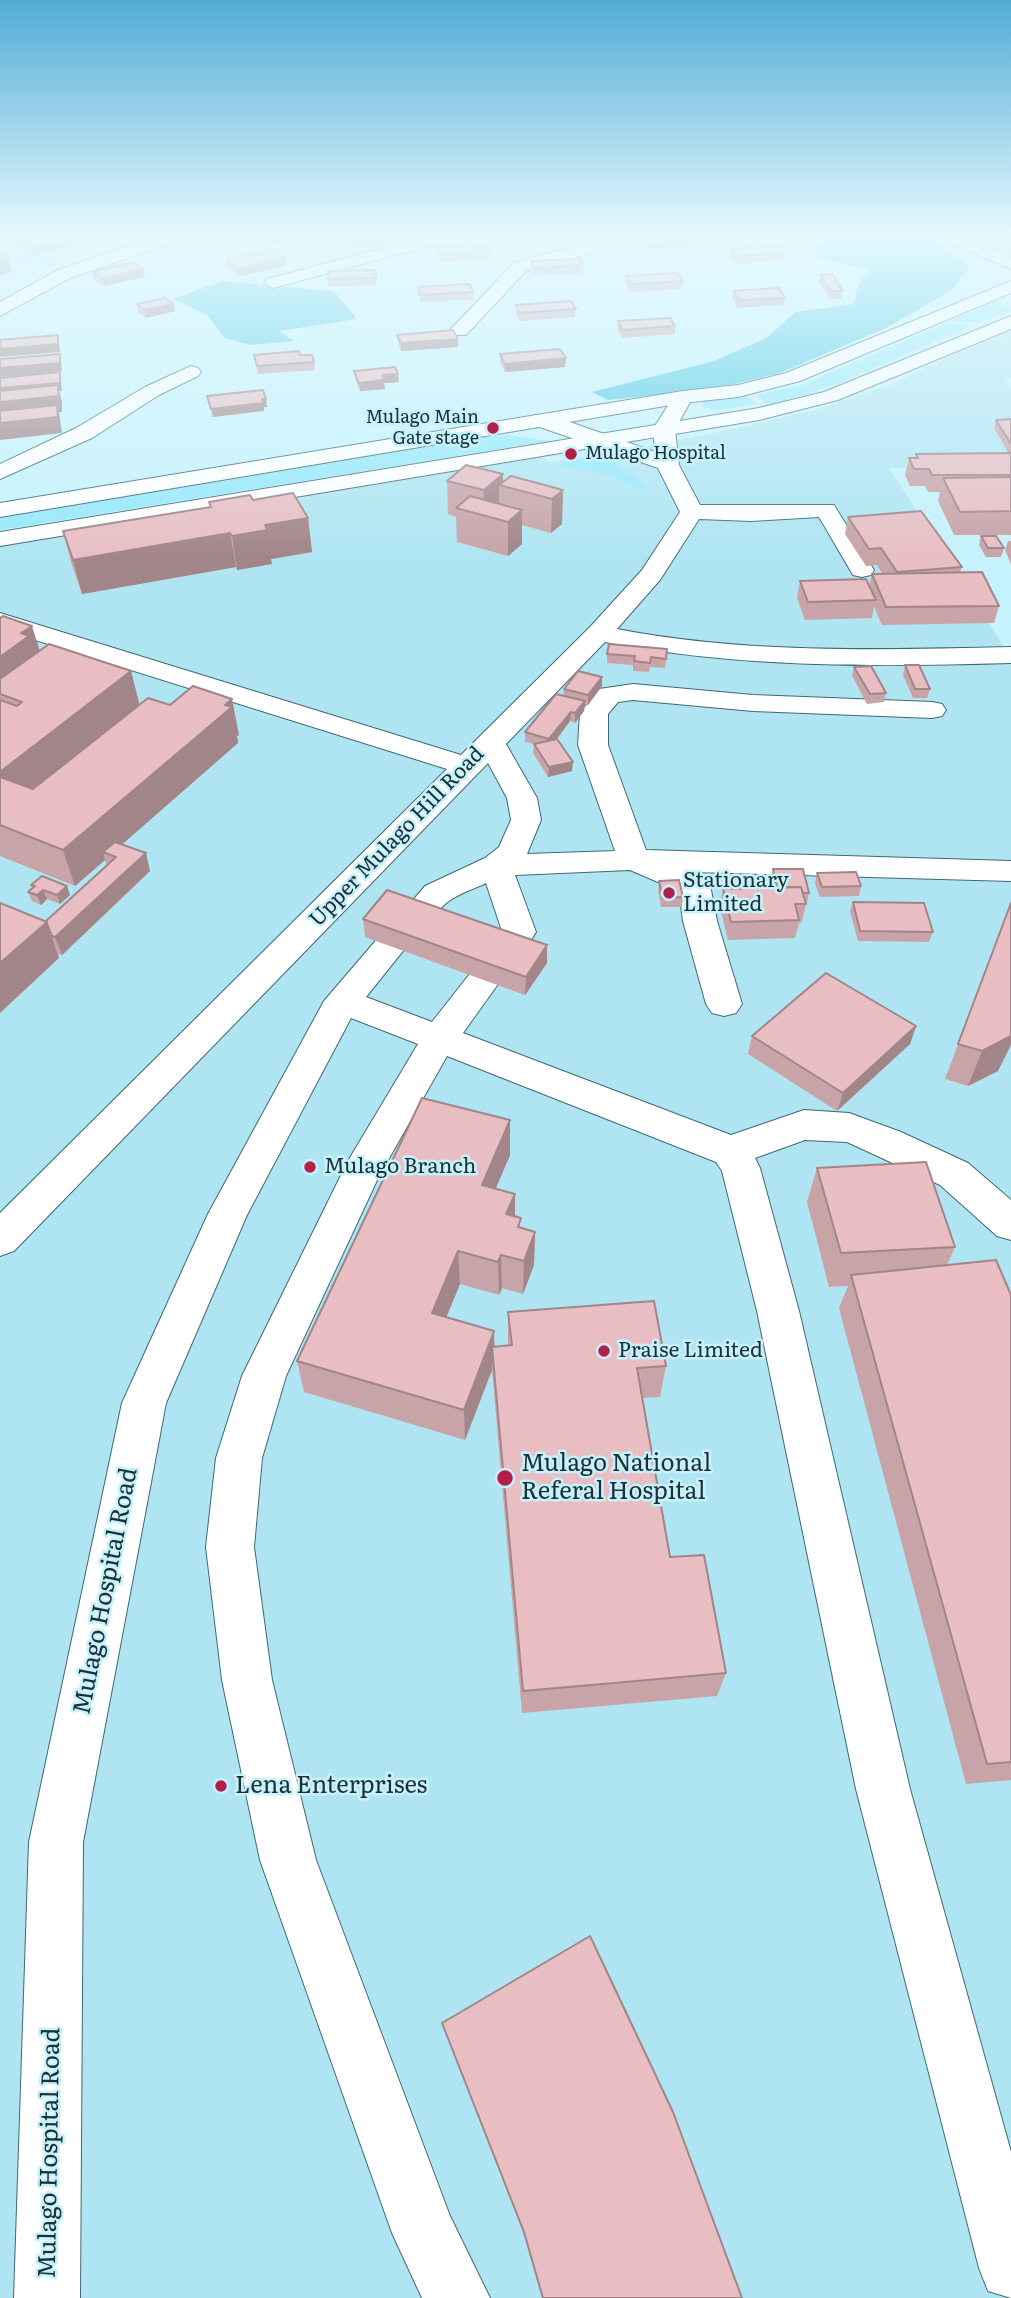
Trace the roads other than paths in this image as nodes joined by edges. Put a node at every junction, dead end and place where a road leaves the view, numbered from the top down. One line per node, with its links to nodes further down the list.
1 (871, 344): 4 (main road)
2 (957, 344): 6 (main road)
3 (191, 372): 9 (main road)
4 (683, 397): 5 (main road); 6 (main road)
5 (542, 420): 7 (main road); 10 (main road)
6 (664, 429): 7 (main road); 8 (main road)
7 (599, 440): 8 (main road); 12 (main road)
8 (669, 464): 11 (main road)
9 (0, 472)
10 (0, 510)
11 (692, 512): 13 (main road); 15 (main road, Upper Mulago Hill Road)
12 (0, 540)
13 (862, 570)
14 (0, 621): 19 (main road)
15 (599, 633): 16 (main road); 18 (main road, Upper Mulago Hill Road)
16 (1011, 655)
17 (932, 710): 20 (main road)
18 (491, 742): 19 (main road, Upper Mulago Hill Road); 21 (main road, Mulago Hospital Road)
19 (467, 766): 28 (main road, Upper Mulago Hill Road)
20 (634, 860): 21 (main road); 22 (main road); 24 (main road)
21 (496, 865): 23 (main road, Mulago Hospital Road); 25 (main road)
22 (1011, 870)
23 (342, 1001): 25 (main road); 30 (main road, Mulago Hospital Road)
24 (724, 1004)
25 (439, 1039): 26 (main road); 31 (main road)
26 (730, 1151): 27 (main road); 29 (main road)
27 (1011, 1224)
28 (0, 1239)
29 (1011, 2268)
30 (47, 2298)
31 (457, 2298)

